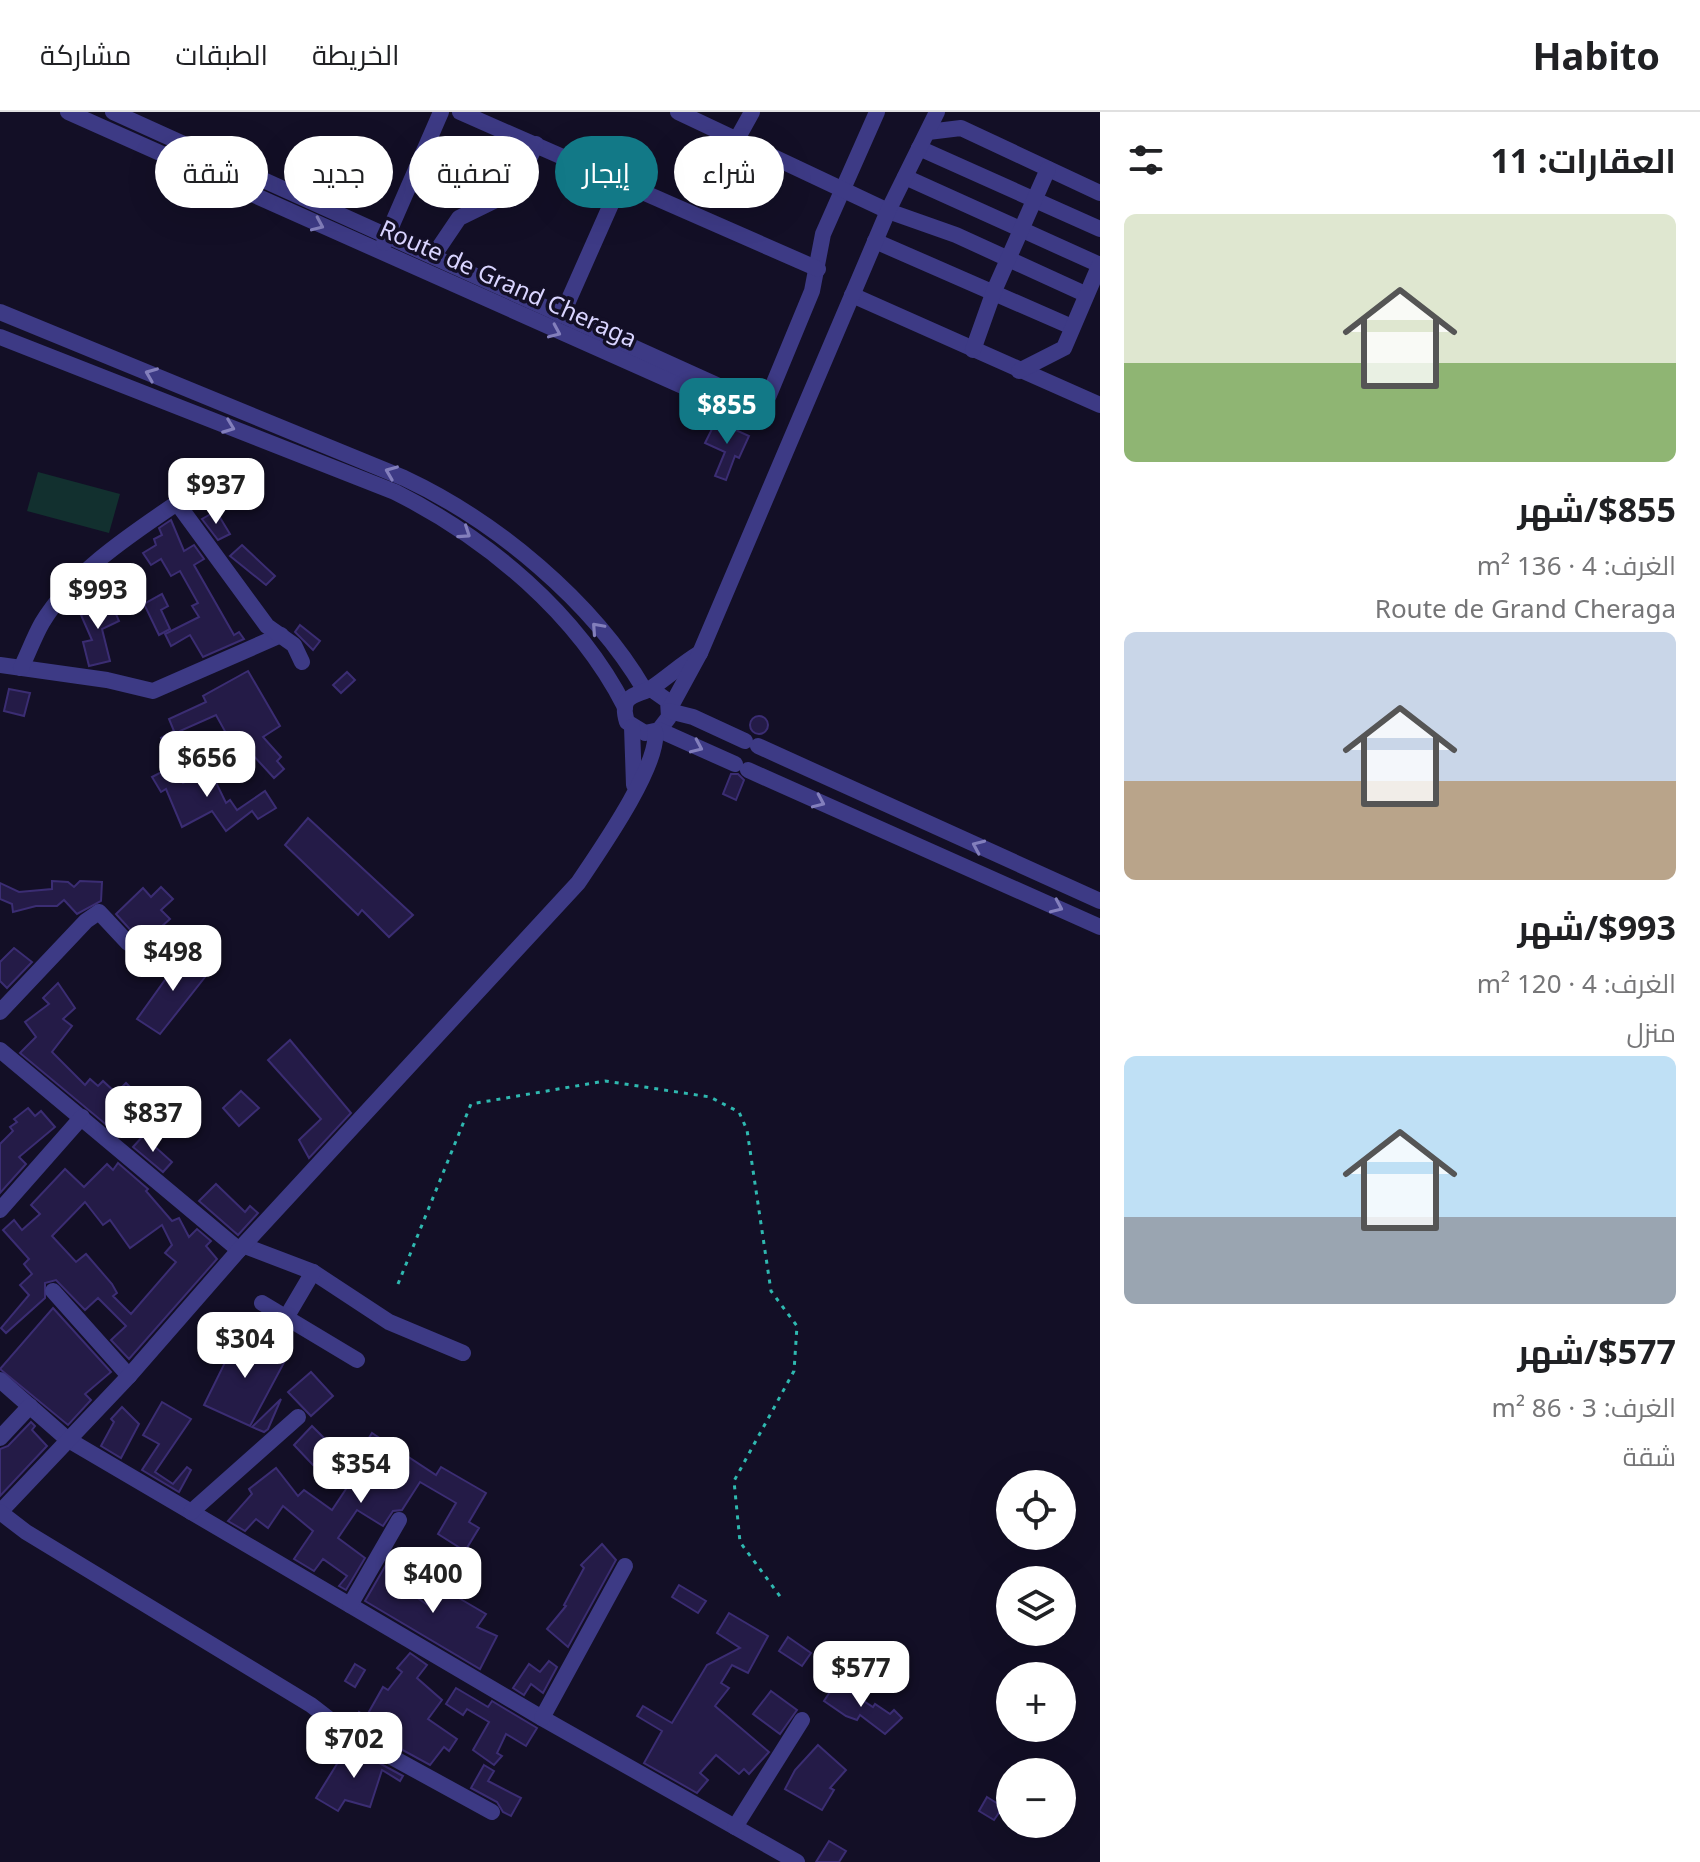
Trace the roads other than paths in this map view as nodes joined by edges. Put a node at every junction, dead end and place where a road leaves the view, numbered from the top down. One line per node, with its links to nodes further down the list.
1 (68, 112): 28 (street, Route de Grand Cheraga, one-way to 28)
2 (113, 112): 26 (street)
3 (441, 112): 26 (street)
4 (460, 112): 10 (street)
5 (678, 112): 11 (street)
6 (752, 112): 12 (street)
7 (877, 112): 17 (street)
8 (937, 112): 9 (street)
9 (928, 132): 13 (street); 15 (street)
10 (517, 136)
11 (730, 136)
12 (739, 136)
13 (919, 148): 16 (street); 20 (street)
14 (784, 161): 17 (street)
15 (1048, 169): 18 (street); 20 (street)
16 (905, 177): 23 (street); 24 (street)
17 (842, 188): 23 (street); 32 (street)
18 (1100, 193)
19 (658, 200): 32 (street)
20 (1035, 200): 24 (street); 25 (street)
21 (482, 208): 29 (street)
22 (609, 208): 37 (street)
23 (888, 211): 27 (street); 30 (street)
24 (1022, 229): 30 (street); 31 (street)
25 (1100, 229)
26 (388, 234): 28 (street); 29 (street)
27 (875, 241): 33 (street); 35 (street)
28 (380, 253): 43 (street, Route de Grand Cheraga, one-way to 43)
29 (434, 255): 37 (street)
30 (1008, 260): 33 (street); 34 (street)
31 (1100, 264): 34 (street)
32 (818, 269): 43 (street)
33 (994, 291): 38 (street); 40 (street)
34 (1085, 294): 38 (street)
35 (852, 295): 40 (street); 45 (street)
36 (0, 312): 49 (street, one-way to 36)
37 (562, 315): 43 (street)
38 (1072, 327): 41 (street)
39 (0, 337): 50 (street, one-way to 50)
40 (973, 350): 41 (street)
41 (1019, 371): 42 (street)
42 (1100, 405)
43 (754, 409)
44 (281, 635): 46 (street); 48 (street); 48 (street)
45 (700, 653): 49 (street); 51 (street)
46 (302, 662)
47 (0, 665): 48 (street)
48 (21, 668)
49 (648, 689): 50 (street); 51 (street)
50 (625, 707): 52 (street)
51 (670, 710): 53 (street); 55 (street, one-way to 51)
52 (632, 727): 53 (street); 54 (street)
53 (657, 731): 54 (street); 56 (street, one-way to 56)
54 (633, 791): 62 (street)
55 (1100, 901)
56 (1100, 927)
57 (128, 943): 58 (street)
58 (0, 1012)
59 (0, 1050): 60 (street)
60 (82, 1117): 61 (street); 62 (street)
61 (0, 1210)
62 (242, 1248): 63 (street); 70 (street)
63 (313, 1272): 66 (street); 68 (street)
64 (53, 1291): 70 (street)
65 (262, 1303): 66 (street)
66 (288, 1316): 67 (street); 69 (street)
67 (270, 1345)
68 (463, 1353)
69 (357, 1360)
70 (129, 1376): 75 (street)
71 (0, 1380): 72 (street)
72 (30, 1406): 74 (street); 75 (street)
73 (298, 1417): 77 (street)
74 (0, 1438)
75 (67, 1439): 76 (street); 77 (street)
76 (0, 1512): 83 (street)
77 (191, 1512): 80 (street)
78 (399, 1520): 80 (street)
79 (625, 1566): 81 (street)
80 (350, 1605): 81 (street)
81 (542, 1718): 84 (street)
82 (802, 1720): 84 (street)
83 (492, 1812)
84 (735, 1827): 85 (street)
85 (797, 1862)

